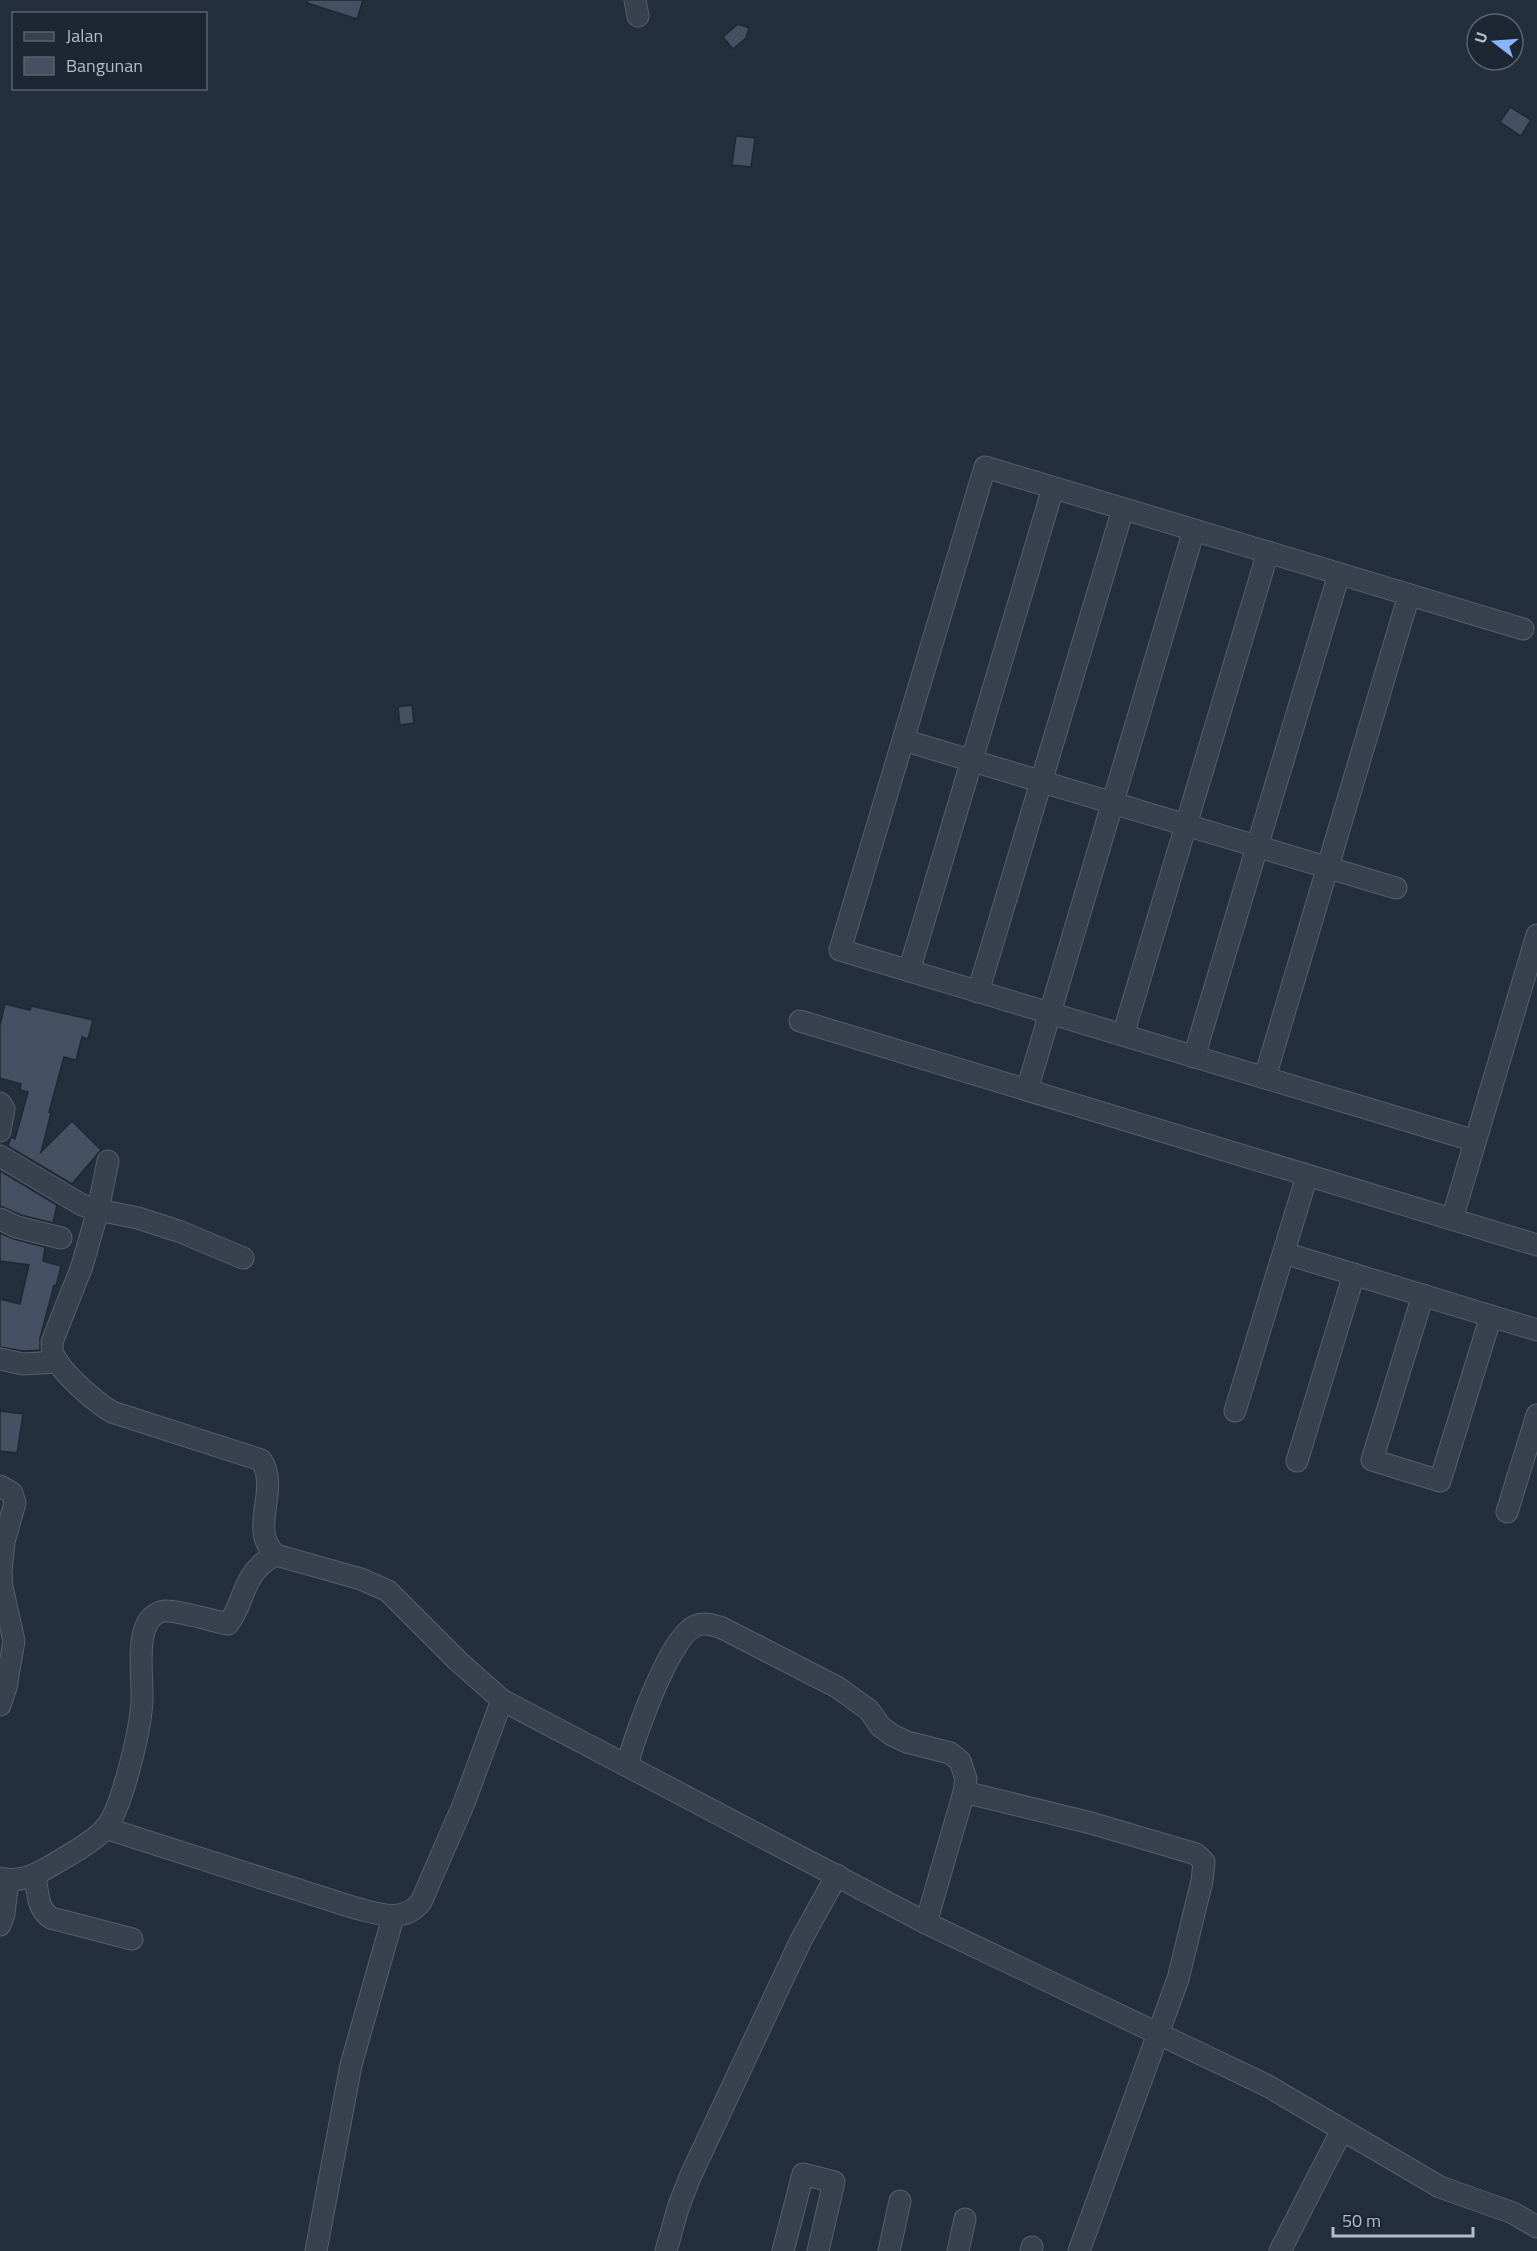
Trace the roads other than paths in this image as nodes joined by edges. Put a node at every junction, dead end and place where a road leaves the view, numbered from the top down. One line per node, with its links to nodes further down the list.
1 (1053, 488): 2 (street); 8 (street); 9 (street)
2 (1123, 509): 3 (street); 10 (street)
3 (1194, 530): 4 (street); 11 (street)
4 (1268, 552): 5 (street); 12 (street)
5 (1339, 574): 6 (street); 13 (street)
6 (1409, 595): 7 (street); 14 (street)
7 (1523, 629)
8 (903, 740): 9 (street); 17 (street)
9 (972, 761): 10 (street); 17 (street)
10 (1041, 782): 11 (street); 18 (street)
11 (1112, 803): 12 (street); 19 (street)
12 (1186, 825): 13 (street); 21 (street)
13 (1257, 847): 14 (street); 22 (street)
14 (1328, 868): 15 (street); 23 (street)
15 (1396, 888)
16 (1537, 936): 27 (street)
17 (909, 971): 18 (street)
18 (978, 992): 19 (street)
19 (1050, 1013): 21 (street); 24 (street)
20 (800, 1021): 24 (street)
21 (1123, 1035): 22 (street)
22 (1194, 1057): 23 (street)
23 (1265, 1077): 27 (street)
24 (1027, 1090): 30 (street)
25 (0, 1103): 26 (street)
26 (0, 1131)
27 (1475, 1141): 33 (street)
28 (0, 1156): 31 (street)
29 (108, 1161): 31 (street)
30 (1307, 1176): 33 (street); 36 (street)
31 (98, 1210): 37 (street); 43 (street)
32 (0, 1219): 34 (street)
33 (1452, 1219): 35 (street)
34 (61, 1238)
35 (1537, 1245)
36 (1284, 1252): 38 (street); 44 (street)
37 (243, 1258)
38 (1354, 1274): 39 (street); 46 (street)
39 (1423, 1295): 40 (street); 40 (street)
40 (1491, 1316): 41 (street)
41 (1537, 1330)
42 (0, 1359): 43 (street)
43 (58, 1362): 49 (street)
44 (1235, 1412)
45 (1537, 1415): 48 (street)
46 (1297, 1461)
47 (0, 1486): 51 (street)
48 (1507, 1512)
49 (276, 1555): 50 (street); 54 (street)
50 (502, 1700): 52 (street); 58 (street)
51 (0, 1705)
52 (627, 1765): 53 (street); 55 (street)
53 (964, 1792): 59 (street); 62 (street)
54 (105, 1828): 56 (street); 58 (street)
55 (837, 1875): 59 (street); 68 (street)
56 (35, 1876): 57 (street); 61 (street)
57 (4, 1879): 60 (street)
58 (393, 1917): 67 (street)
59 (926, 1923): 62 (street)
60 (0, 1925)
61 (132, 1939)
62 (1158, 2032): 63 (street); 73 (street)
63 (1342, 2130): 66 (street); 74 (street)
64 (900, 2201): 71 (street)
65 (965, 2219): 72 (street)
66 (1537, 2226)
67 (316, 2251)
68 (666, 2251)
69 (783, 2251): 70 (street)
70 (818, 2251)
71 (889, 2251)
72 (958, 2251)
73 (1079, 2251)
74 (1280, 2251)

